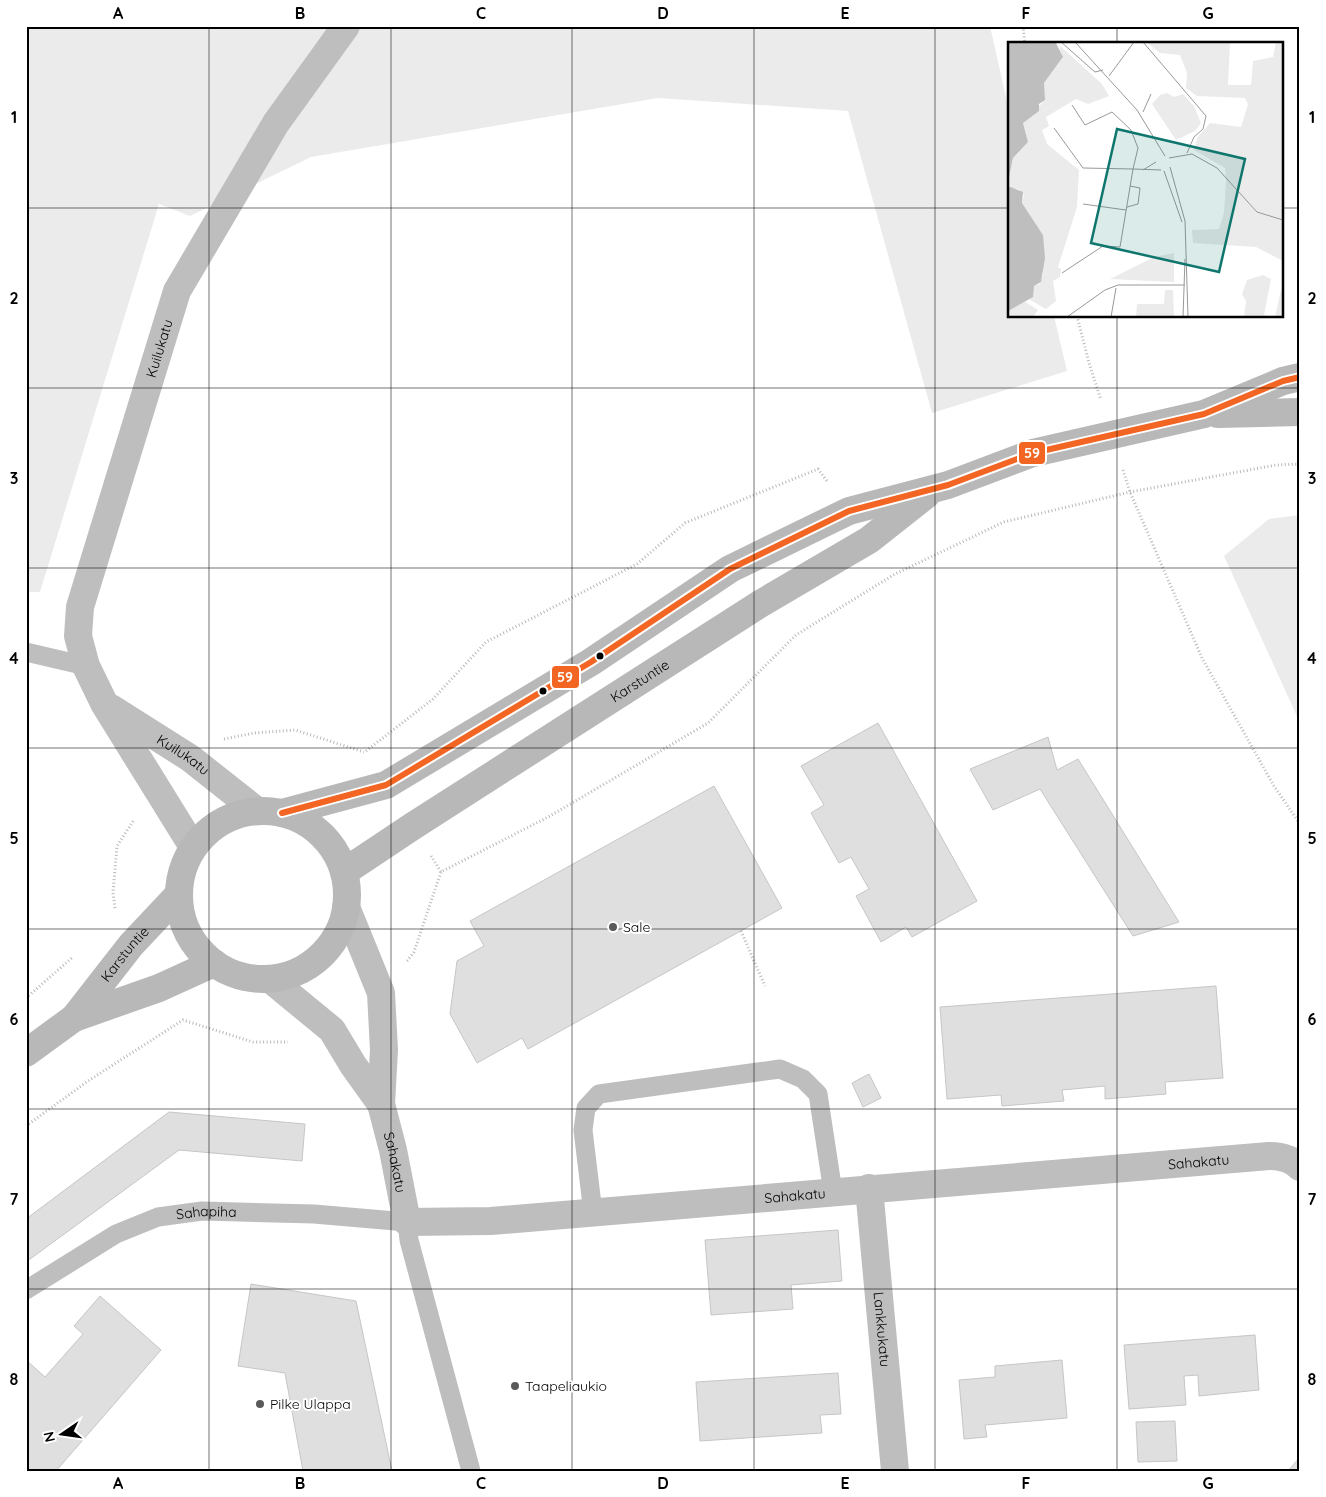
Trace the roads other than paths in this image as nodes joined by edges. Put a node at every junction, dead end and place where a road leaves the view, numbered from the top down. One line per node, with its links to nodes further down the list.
1 (346, 26): 7 (street, Kuilukatu)
2 (1300, 377): 4 (main road, Karstuntie)
3 (1300, 412): 4 (main road, Karstuntie)
4 (1204, 414): 5 (main road, Karstuntie)
5 (935, 488): 9 (main road, Karstuntie); 11 (main road, Karstuntie)
6 (26, 652): 7 (lane)
7 (86, 666): 8 (street, Kuilukatu)
8 (105, 705): 9 (street, Kuilukatu); 10 (street, Kuilukatu)
9 (270, 812): 10 (main road); 11 (main road)
10 (193, 847): 12 (main road)
11 (344, 872): 13 (main road)
12 (179, 894): 14 (main road); 16 (main road, Karstuntie)
13 (346, 907): 15 (main road); 18 (street, Sahakatu)
14 (214, 963): 15 (main road); 16 (main road, Karstuntie)
15 (270, 979): 18 (street, Sahakatu)
16 (74, 1018): 17 (main road, Karstuntie)
17 (26, 1053)
18 (381, 1104): 23 (street, Sahakatu)
19 (1300, 1167): 20 (street, Sahakatu)
20 (869, 1188): 21 (street, Sahakatu); 26 (street, Lankkukatu)
21 (833, 1192): 22 (street, Sahakatu); 22 (lane)
22 (594, 1213): 23 (street, Sahakatu)
23 (407, 1222): 24 (lane, Sahapiha); 25 (lane)
24 (26, 1290)
25 (471, 1471)
26 (895, 1471)

